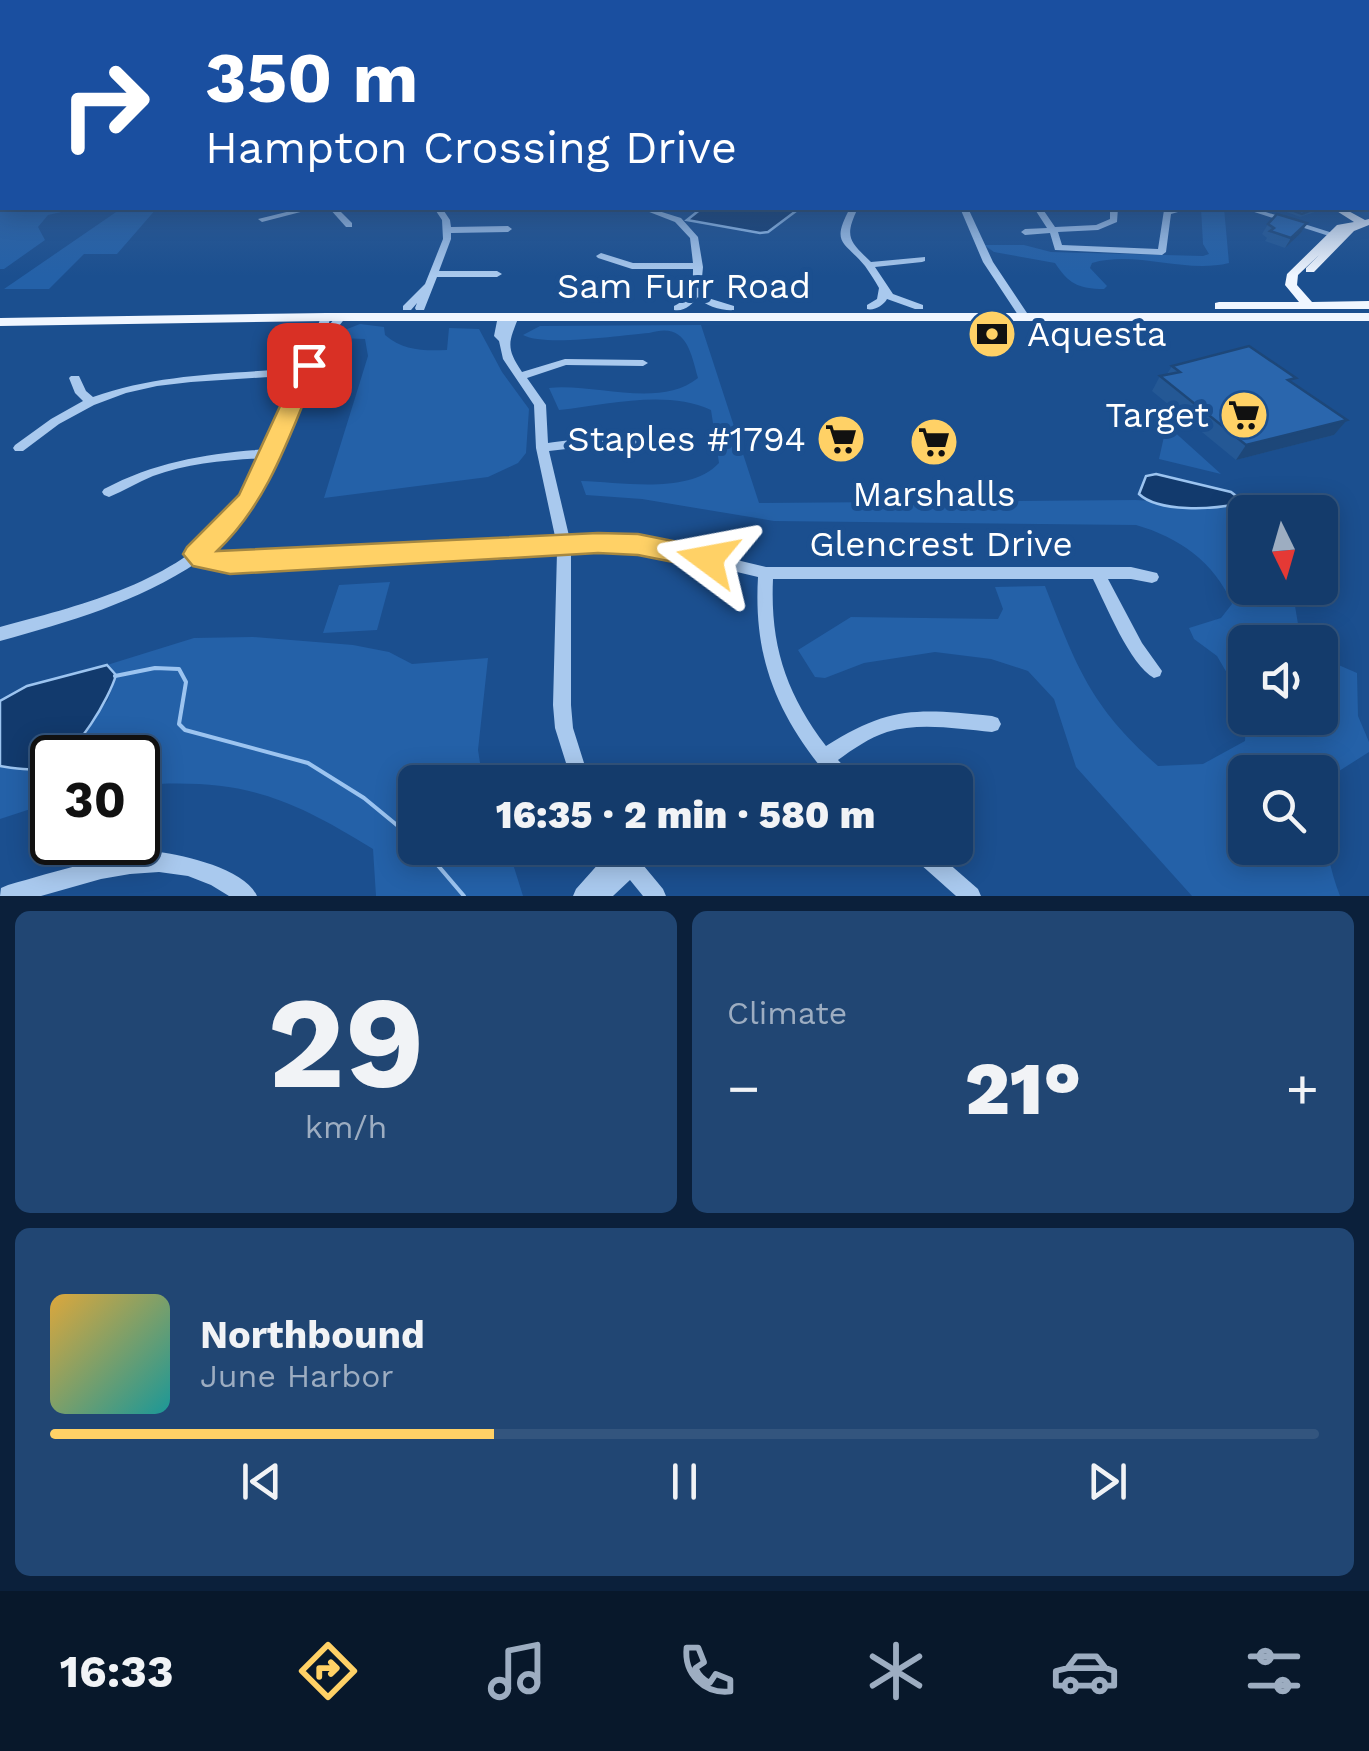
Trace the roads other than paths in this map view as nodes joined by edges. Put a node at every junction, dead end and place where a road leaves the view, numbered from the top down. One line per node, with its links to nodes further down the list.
1 (302, 210): 12 (street)
2 (334, 210): 14 (street)
3 (439, 210): 16 (street)
4 (649, 210): 24 (street)
5 (853, 210): 23 (street)
6 (965, 210): 37 (street)
7 (1039, 210): 17 (street)
8 (1114, 210): 17 (street)
9 (1177, 210): 17 (street)
10 (1253, 210): 19 (street)
11 (1341, 210): 13 (main road)
12 (262, 218)
13 (1368, 224): 19 (main road); 22 (main road)
14 (350, 225)
15 (508, 229): 16 (street)
16 (448, 230): 25 (street)
17 (1052, 230): 18 (street)
18 (1025, 232)
19 (1332, 234): 22 (main road); 35 (main road)
20 (601, 256): 24 (street)
21 (922, 258): 23 (street)
22 (1320, 261): 35 (main road)
23 (870, 265): 28 (street)
24 (696, 266): 27 (street)
25 (432, 274): 26 (street); 31 (street)
26 (497, 274)
27 (698, 290): 33 (street); 34 (street)
28 (883, 290): 29 (street); 30 (street)
29 (871, 307): 30 (main road, Sam Furr Road); 34 (main road, Sam Furr Road)
30 (919, 307): 37 (main road, Sam Furr Road)
31 (414, 308): 32 (main road, Sam Furr Road); 41 (main road, Sam Furr Road); 42 (main road)
32 (635, 308): 33 (main road, Sam Furr Road); 38 (main road)
33 (678, 308): 34 (main road, Sam Furr Road)
34 (730, 308)
35 (1316, 309): 36 (main road, Sam Furr Road); 37 (main road, Sam Furr Road); 37 (main road, Sam Furr Road)
36 (1369, 310)
37 (1021, 311): 38 (main road, Sam Furr Road)
38 (509, 316): 40 (main road, Sam Furr Road); 46 (street)
39 (326, 317): 40 (main road, Sam Furr Road); 42 (main road, Sam Furr Road); 43 (street)
40 (341, 317): 43 (street)
41 (0, 318): 42 (main road, Sam Furr Road)
42 (273, 318)
43 (314, 352): 45 (street)
44 (643, 363): 46 (street)
45 (307, 371): 48 (street); 52 (street)
46 (520, 376): 51 (street)
47 (75, 378): 48 (street)
48 (91, 402): 50 (street)
49 (648, 442): 51 (street)
50 (19, 448)
51 (542, 448): 54 (street)
52 (271, 453): 53 (street); 55 (street)
53 (110, 492)
54 (564, 545): 55 (street, Glencrest Drive); 56 (street, Glencrest Drive); 63 (street)
55 (196, 554): 59 (street)
56 (766, 573): 57 (street, Glencrest Drive); 62 (street)
57 (1097, 573): 58 (street, Glencrest Drive); 60 (street)
58 (1152, 577)
59 (0, 634)
60 (1154, 671)
61 (992, 724): 62 (street)
62 (824, 758): 64 (street)
63 (576, 765)
64 (830, 765)
65 (613, 865): 71 (street)
66 (617, 865): 72 (street)
67 (631, 865): 73 (street)
68 (936, 865): 74 (street)
69 (8, 895): 70 (street)
70 (247, 896)
71 (582, 896)
72 (599, 896)
73 (656, 896)
74 (971, 896)

